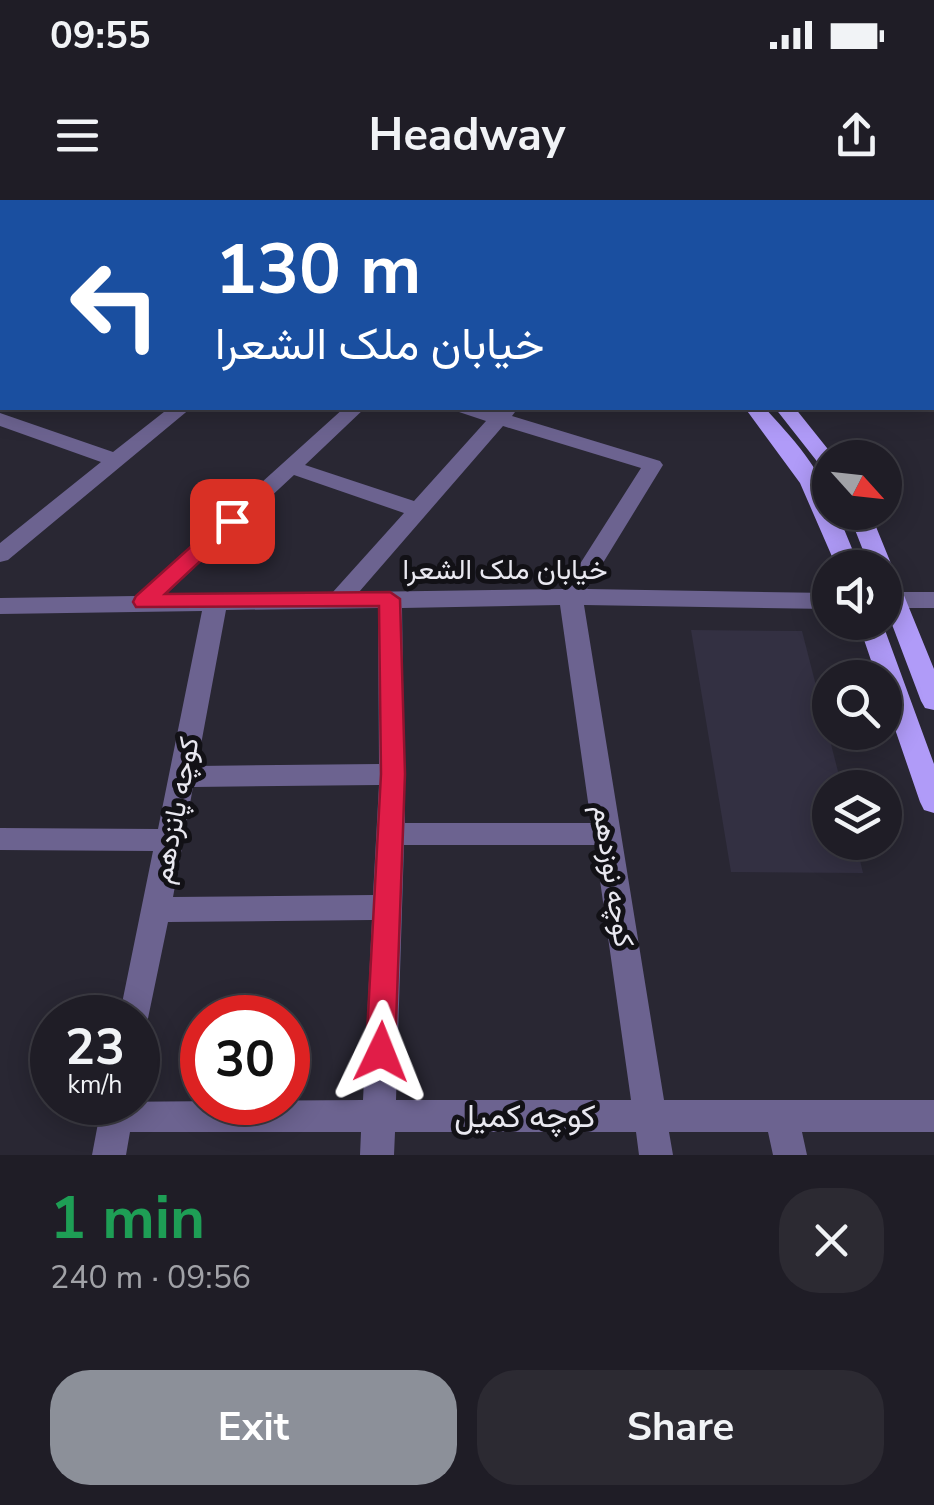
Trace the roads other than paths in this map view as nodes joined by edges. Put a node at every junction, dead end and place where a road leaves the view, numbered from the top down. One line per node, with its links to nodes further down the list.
1 (179, 410): 8 (street)
2 (353, 410): 9 (street)
3 (758, 410): 11 (main road)
4 (786, 410): 7 (main road)
5 (504, 413): 10 (street); 13 (street)
6 (0, 419): 8 (street)
7 (812, 443)
8 (115, 460): 12 (street)
9 (290, 467): 10 (street); 19 (street)
10 (418, 510): 15 (street)
11 (843, 550)
12 (0, 555)
13 (571, 598): 14 (street, خیابان ملک الشعرا); 18 (street, خیابان ملک الشعرا); 29 (street, کوچه نوزدهم)
14 (390, 599): 15 (street, خیابان ملک الشعرا); 25 (street)
15 (340, 600): 20 (street, خیابان ملک الشعرا)
16 (902, 600): 17 (street)
17 (934, 600)
18 (812, 601)
19 (144, 602): 20 (street, خیابان ملک الشعرا); 21 (street, خیابان ملک الشعرا)
20 (216, 602): 26 (street, کوچه پانزدهم)
21 (0, 607)
22 (902, 627): 24 (main road)
23 (876, 640): 27 (main road)
24 (934, 700)
25 (393, 774): 26 (street); 28 (street)
26 (181, 777): 31 (street, کوچه پانزدهم)
27 (934, 802)
28 (390, 834): 29 (street); 32 (street)
29 (607, 834): 37 (street, کوچه نوزدهم)
30 (0, 839): 31 (street)
31 (169, 840): 33 (street, کوچه پانزدهم)
32 (387, 907): 33 (street); 36 (street)
33 (156, 910): 34 (street, کوچه پانزدهم)
34 (139, 995)
35 (160, 1110): 36 (street, کوچه کمیل)
36 (378, 1116): 37 (street, کوچه کمیل); 42 (street)
37 (650, 1116): 38 (street, کوچه کمیل); 43 (street, کوچه نوزدهم)
38 (781, 1116): 39 (street, کوچه کمیل); 44 (street)
39 (934, 1116)
40 (114, 1125): 41 (street)
41 (109, 1155)
42 (376, 1155)
43 (656, 1155)
44 (790, 1155)

